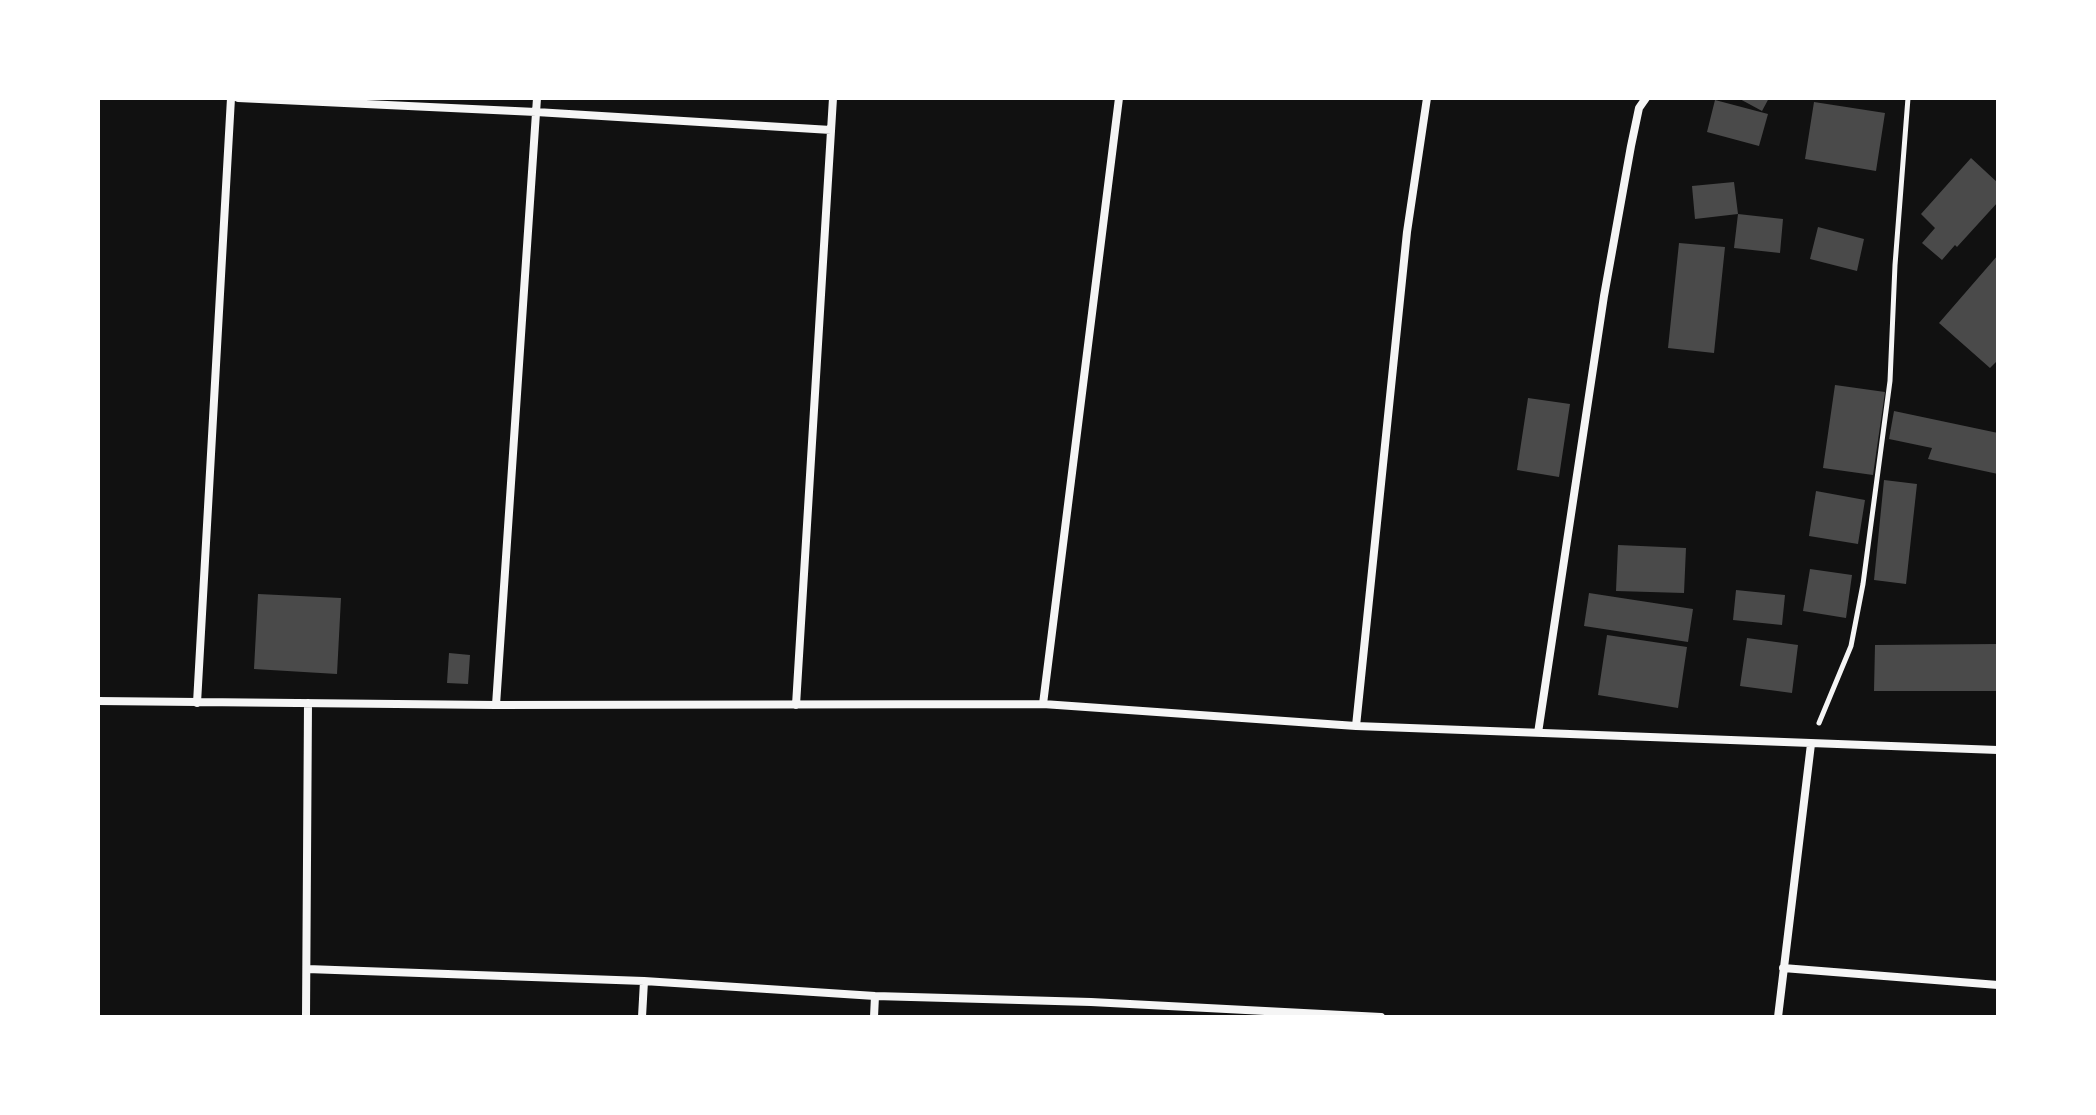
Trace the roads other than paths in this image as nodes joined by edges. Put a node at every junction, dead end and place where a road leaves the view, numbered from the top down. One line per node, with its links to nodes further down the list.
1 (231, 98): 11 (street)
2 (238, 98): 8 (street)
3 (537, 98): 8 (street)
4 (833, 98): 9 (street)
5 (1119, 98): 13 (street)
6 (1427, 98): 16 (street)
7 (1646, 98): 17 (street)
8 (536, 112): 9 (street); 14 (street)
9 (831, 130): 15 (street)
10 (98, 701): 11 (street)
11 (197, 703): 12 (street)
12 (308, 703): 14 (street); 21 (street)
13 (1043, 704): 15 (street); 16 (street)
14 (496, 705): 15 (street)
15 (796, 705)
16 (1356, 726): 17 (street)
17 (1538, 733): 18 (street)
18 (1811, 744): 19 (street); 20 (street)
19 (1998, 750)
20 (1783, 968): 23 (street); 29 (street)
21 (307, 969): 22 (street); 25 (street)
22 (644, 981): 24 (street); 26 (street)
23 (1998, 985)
24 (875, 996): 27 (street); 28 (street)
25 (306, 1017)
26 (642, 1017)
27 (874, 1017)
28 (1381, 1017)
29 (1778, 1017)

